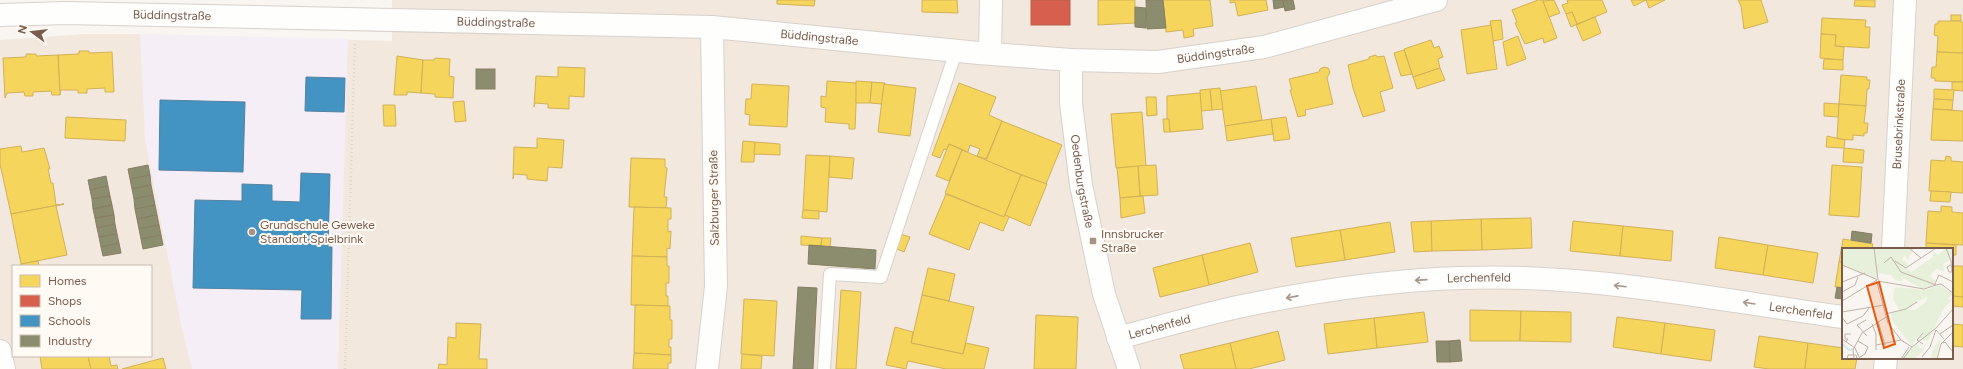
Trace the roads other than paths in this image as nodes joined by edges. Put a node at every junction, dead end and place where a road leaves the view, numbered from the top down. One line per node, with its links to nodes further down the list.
1 (991, 0): 7 (street)
2 (1436, 0): 8 (street, Büddingstraße)
3 (1905, 0): 9 (street, Brusebrinkstraße)
4 (0, 15): 5 (street, Büddingstraße)
5 (712, 28): 6 (street, Büddingstraße); 15 (street, Salzburger Straße)
6 (956, 51): 7 (street, Büddingstraße); 16 (lane)
7 (990, 53): 8 (street, Büddingstraße)
8 (1072, 60): 11 (street, Oedenburgstraße)
9 (1893, 248)
10 (1842, 317): 11 (street, Lerchenfeld, one-way to 11)
11 (1118, 338): 17 (street, Oedenburgstraße)
12 (0, 351): 14 (street)
13 (1886, 359): 18 (street)
14 (4, 369)
15 (707, 369)
16 (824, 369)
17 (1129, 369)
18 (1885, 369)

